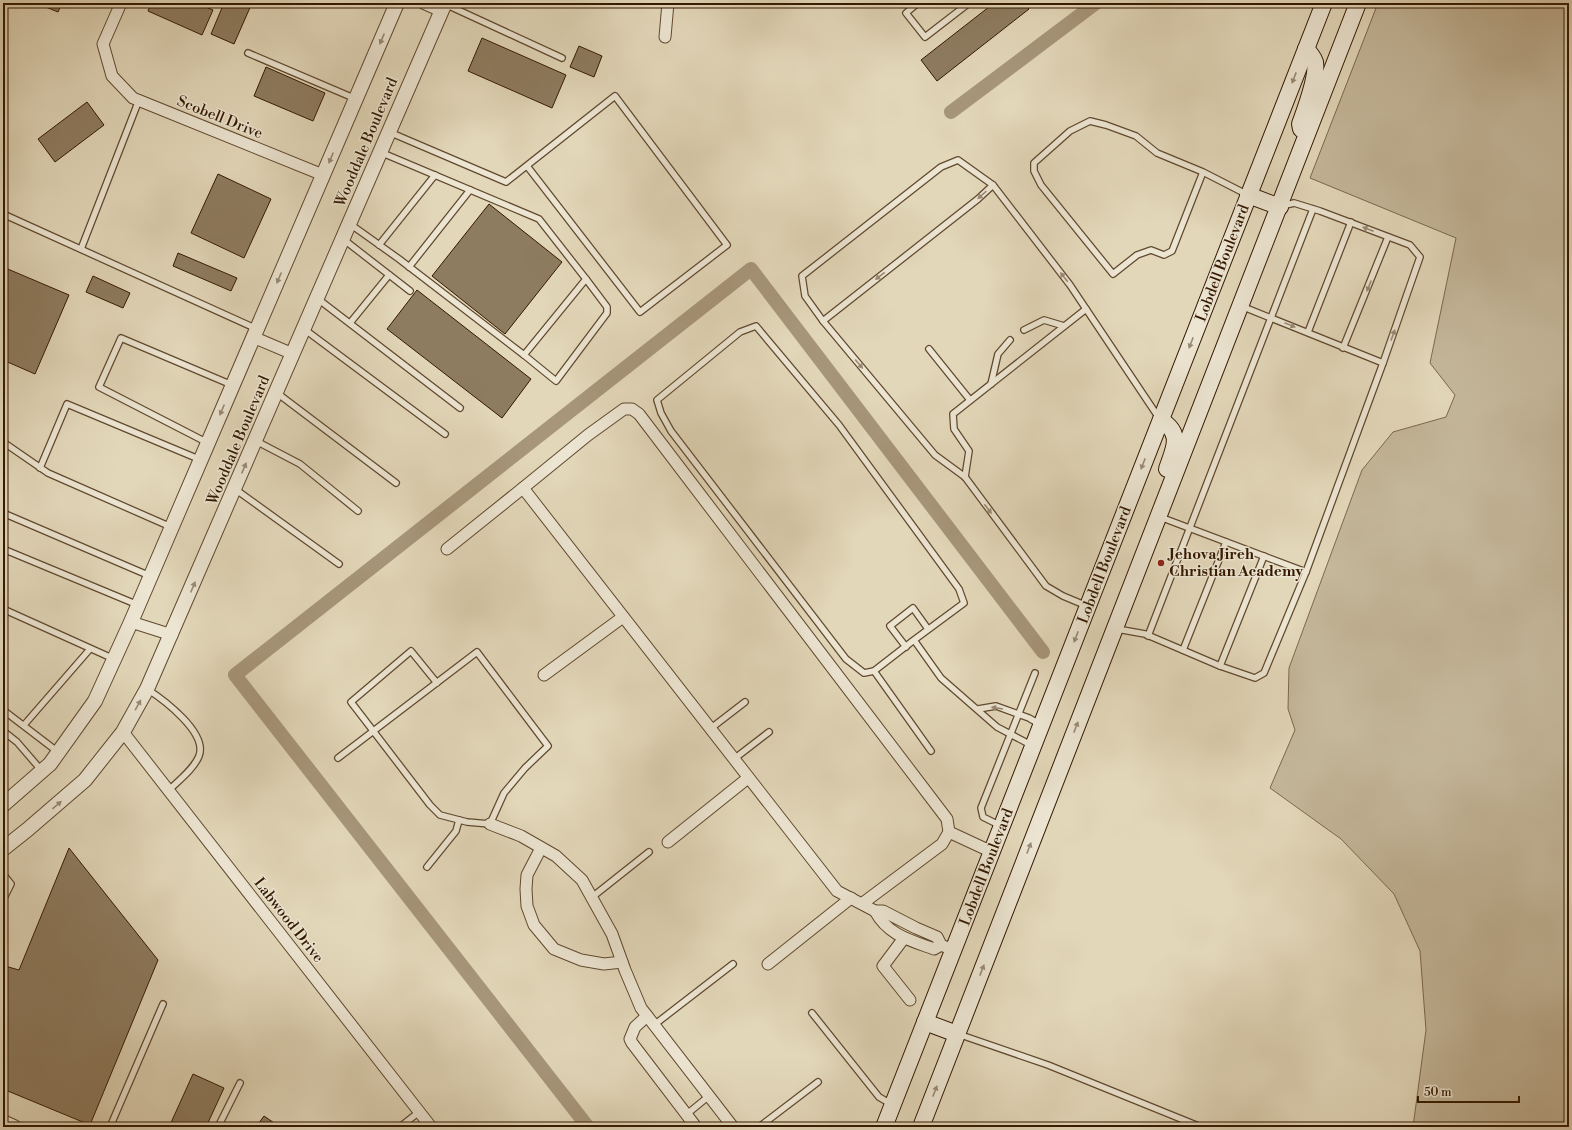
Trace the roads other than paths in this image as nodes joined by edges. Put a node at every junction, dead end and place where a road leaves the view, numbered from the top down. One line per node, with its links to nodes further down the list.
1 (120, 3): 15 (street, Scobell Drive)
2 (397, 3): 14 (street, Wooddale Boulevard, one-way to 14)
3 (423, 3): 9 (street)
4 (668, 3): 10 (street)
5 (918, 3): 6 (lane)
6 (969, 3)
7 (1324, 3): 11 (main road, Lobdell Boulevard)
8 (1358, 3): 17 (main road)
9 (444, 6): 13 (lane); 16 (street, Wooddale Boulevard)
10 (665, 37)
11 (1306, 49): 17 (main road); 25 (main road, Lobdell Boulevard, one-way to 25)
12 (248, 53): 14 (lane)
13 (562, 58)
14 (356, 99): 21 (street, Wooddale Boulevard, one-way to 21)
15 (139, 100): 21 (street, Scobell Drive); 34 (lane)
16 (389, 132): 18 (street, Wooddale Boulevard); 19 (lane)
17 (1304, 142): 26 (main road)
18 (380, 152): 22 (lane); 30 (street, Wooddale Boulevard)
19 (527, 166): 19 (lane)
20 (1203, 172): 20 (lane); 25 (lane)
21 (324, 175): 49 (street, Wooddale Boulevard, one-way to 49)
22 (435, 175): 24 (lane); 33 (lane)
23 (993, 185): 41 (lane, one-way to 23); 43 (lane, one-way to 43); 43 (lane)
24 (470, 190): 35 (lane); 37 (lane)
25 (1248, 195): 26 (main road); 61 (main road, Lobdell Boulevard, one-way to 61)
26 (1280, 207): 27 (lane); 40 (main road)
27 (1313, 208): 29 (lane); 42 (lane)
28 (3, 214): 34 (lane)
29 (1350, 222): 31 (lane, one-way to 29); 48 (lane)
30 (349, 224): 32 (street, Wooddale Boulevard); 33 (lane)
31 (1388, 236): 51 (lane, one-way to 51); 55 (lane, one-way to 31)
32 (343, 239): 36 (lane); 39 (street, Wooddale Boulevard)
33 (378, 245): 35 (lane)
34 (81, 249): 49 (lane)
35 (409, 267): 54 (lane)
36 (389, 275): 38 (lane); 44 (lane)
37 (586, 279): 54 (lane); 54 (lane)
38 (410, 291)
39 (317, 298): 44 (lane); 46 (street, Wooddale Boulevard)
40 (1241, 306): 42 (lane); 74 (main road)
41 (1086, 309): 45 (lane); 61 (lane)
42 (1271, 317): 48 (lane, one-way to 48); 76 (lane)
43 (822, 320): 68 (lane, one-way to 68)
44 (350, 323): 60 (lane)
45 (1064, 326): 47 (lane); 56 (lane)
46 (304, 329): 53 (street, Wooddale Boulevard); 62 (lane)
47 (1024, 330)
48 (1308, 332): 51 (lane)
49 (255, 333): 53 (street); 57 (street, Wooddale Boulevard)
50 (1010, 340): 56 (lane)
51 (1344, 348): 55 (lane)
52 (929, 349): 59 (lane)
53 (293, 354): 58 (street, Wooddale Boulevard)
54 (524, 355)
55 (1383, 363): 82 (lane)
56 (991, 384): 59 (lane)
57 (233, 385): 65 (street, Wooddale Boulevard, one-way to 65); 65 (lane)
58 (276, 393): 63 (street, Wooddale Boulevard); 69 (lane)
59 (970, 400): 68 (lane)
60 (460, 408)
61 (1161, 420): 74 (main road); 85 (main road, Lobdell Boulevard, one-way to 85)
62 (445, 434)
63 (256, 441): 71 (street, Wooddale Boulevard, one-way to 63); 72 (lane)
64 (3, 442): 67 (lane)
65 (208, 443): 66 (street, Wooddale Boulevard)
66 (200, 460): 67 (lane); 75 (street, Wooddale Boulevard)
67 (40, 468): 75 (lane)
68 (965, 477): 85 (lane, one-way to 85)
69 (396, 483)
70 (523, 488): 79 (street); 87 (street); 128 (street)
71 (235, 489): 81 (lane); 91 (street, Wooddale Boulevard, one-way to 71)
72 (358, 511)
73 (3, 513): 83 (lane)
74 (1160, 513): 76 (lane); 90 (main road)
75 (172, 527): 83 (street, Wooddale Boulevard)
76 (1190, 528): 77 (lane); 92 (lane)
77 (1226, 542): 80 (lane); 96 (lane)
78 (3, 549): 84 (lane)
79 (447, 549)
80 (1264, 556): 82 (lane); 98 (lane)
81 (339, 564)
82 (1306, 572): 98 (lane)
83 (150, 577): 84 (street, Wooddale Boulevard)
84 (138, 605): 88 (street, Wooddale Boulevard)
85 (1088, 606): 109 (main road, Lobdell Boulevard, one-way to 109)
86 (3, 609): 95 (lane)
87 (623, 617): 101 (street); 110 (street)
88 (131, 622): 91 (street); 97 (street, Wooddale Boulevard)
89 (928, 629): 93 (lane); 94 (lane); 99 (lane)
90 (1115, 629): 92 (lane); 154 (main road, one-way to 90)
91 (172, 635): 103 (street, Wooddale Boulevard)
92 (1148, 636): 96 (lane)
93 (914, 640): 94 (lane); 105 (lane)
94 (906, 647): 99 (lane)
95 (90, 648): 97 (lane); 108 (lane)
96 (1183, 650): 98 (lane)
97 (114, 659): 118 (street, Wooddale Boulevard)
98 (1220, 666)
99 (874, 671): 117 (lane)
100 (1035, 673): 107 (lane)
101 (544, 676)
102 (437, 682): 111 (lane); 111 (lane); 126 (lane)
103 (148, 689): 113 (street, Wooddale Boulevard, one-way to 103); 123 (lane)
104 (746, 702): 110 (lane)
105 (978, 709): 107 (lane, one-way to 105); 115 (lane)
106 (3, 710): 108 (lane)
107 (1018, 714): 109 (lane); 115 (lane)
108 (24, 725): 118 (lane)
109 (1041, 725): 116 (main road, Lobdell Boulevard)
110 (710, 729): 120 (street)
111 (373, 730): 119 (lane); 125 (lane)
112 (3, 731): 121 (lane)
113 (123, 732): 123 (street, Labwood Drive); 131 (street, Wooddale Boulevard, one-way to 113)
114 (769, 732): 120 (lane)
115 (1010, 734): 116 (lane); 127 (lane)
116 (1033, 746): 127 (main road, Lobdell Boulevard)
117 (931, 751)
118 (59, 752): 121 (street, Wooddale Boulevard)
119 (338, 758)
120 (734, 759): 122 (street)
121 (42, 771): 124 (street, Wooddale Boulevard)
122 (748, 778): 129 (street); 137 (street)
123 (168, 791): 159 (street, Labwood Drive)
124 (3, 806)
125 (459, 820): 126 (lane); 134 (lane)
126 (490, 824): 130 (street)
127 (1001, 827): 133 (main road, Lobdell Boulevard)
128 (949, 832): 133 (street); 139 (street)
129 (668, 842)
130 (541, 848): 136 (street); 146 (street)
131 (3, 849)
132 (649, 852): 136 (lane)
133 (992, 852): 145 (main road, Lobdell Boulevard)
134 (427, 867)
135 (3, 874): 138 (lane)
136 (591, 898): 146 (street)
137 (851, 898): 139 (street); 148 (street)
138 (3, 900)
139 (863, 903): 140 (street)
140 (875, 911): 141 (street); 143 (street)
141 (902, 920): 142 (street); 143 (street)
142 (920, 930): 144 (street); 145 (street)
143 (900, 936): 144 (street); 149 (street)
144 (915, 942): 145 (street)
145 (947, 947): 153 (main road, Lobdell Boulevard)
146 (622, 962): 152 (street)
147 (732, 964): 152 (lane)
148 (768, 964)
149 (910, 1000)
150 (163, 1004): 163 (lane)
151 (812, 1013): 158 (lane)
152 (651, 1020): 157 (street); 160 (street)
153 (925, 1022): 154 (main road); 158 (main road, Lobdell Boulevard)
154 (957, 1034): 171 (main road, one-way to 154); 172 (lane)
155 (240, 1082): 164 (lane)
156 (818, 1082): 169 (lane)
157 (709, 1096): 160 (lane); 168 (street)
158 (893, 1105): 170 (main road, Lobdell Boulevard)
159 (419, 1112): 165 (lane); 166 (street, Labwood Drive)
160 (687, 1114): 167 (street)
161 (3, 1122): 162 (street)
162 (14, 1127)
163 (110, 1127)
164 (218, 1127)
165 (400, 1127)
166 (431, 1127)
167 (696, 1127)
168 (733, 1127)
169 (758, 1127)
170 (884, 1127)
171 (921, 1127)
172 (1201, 1127)

